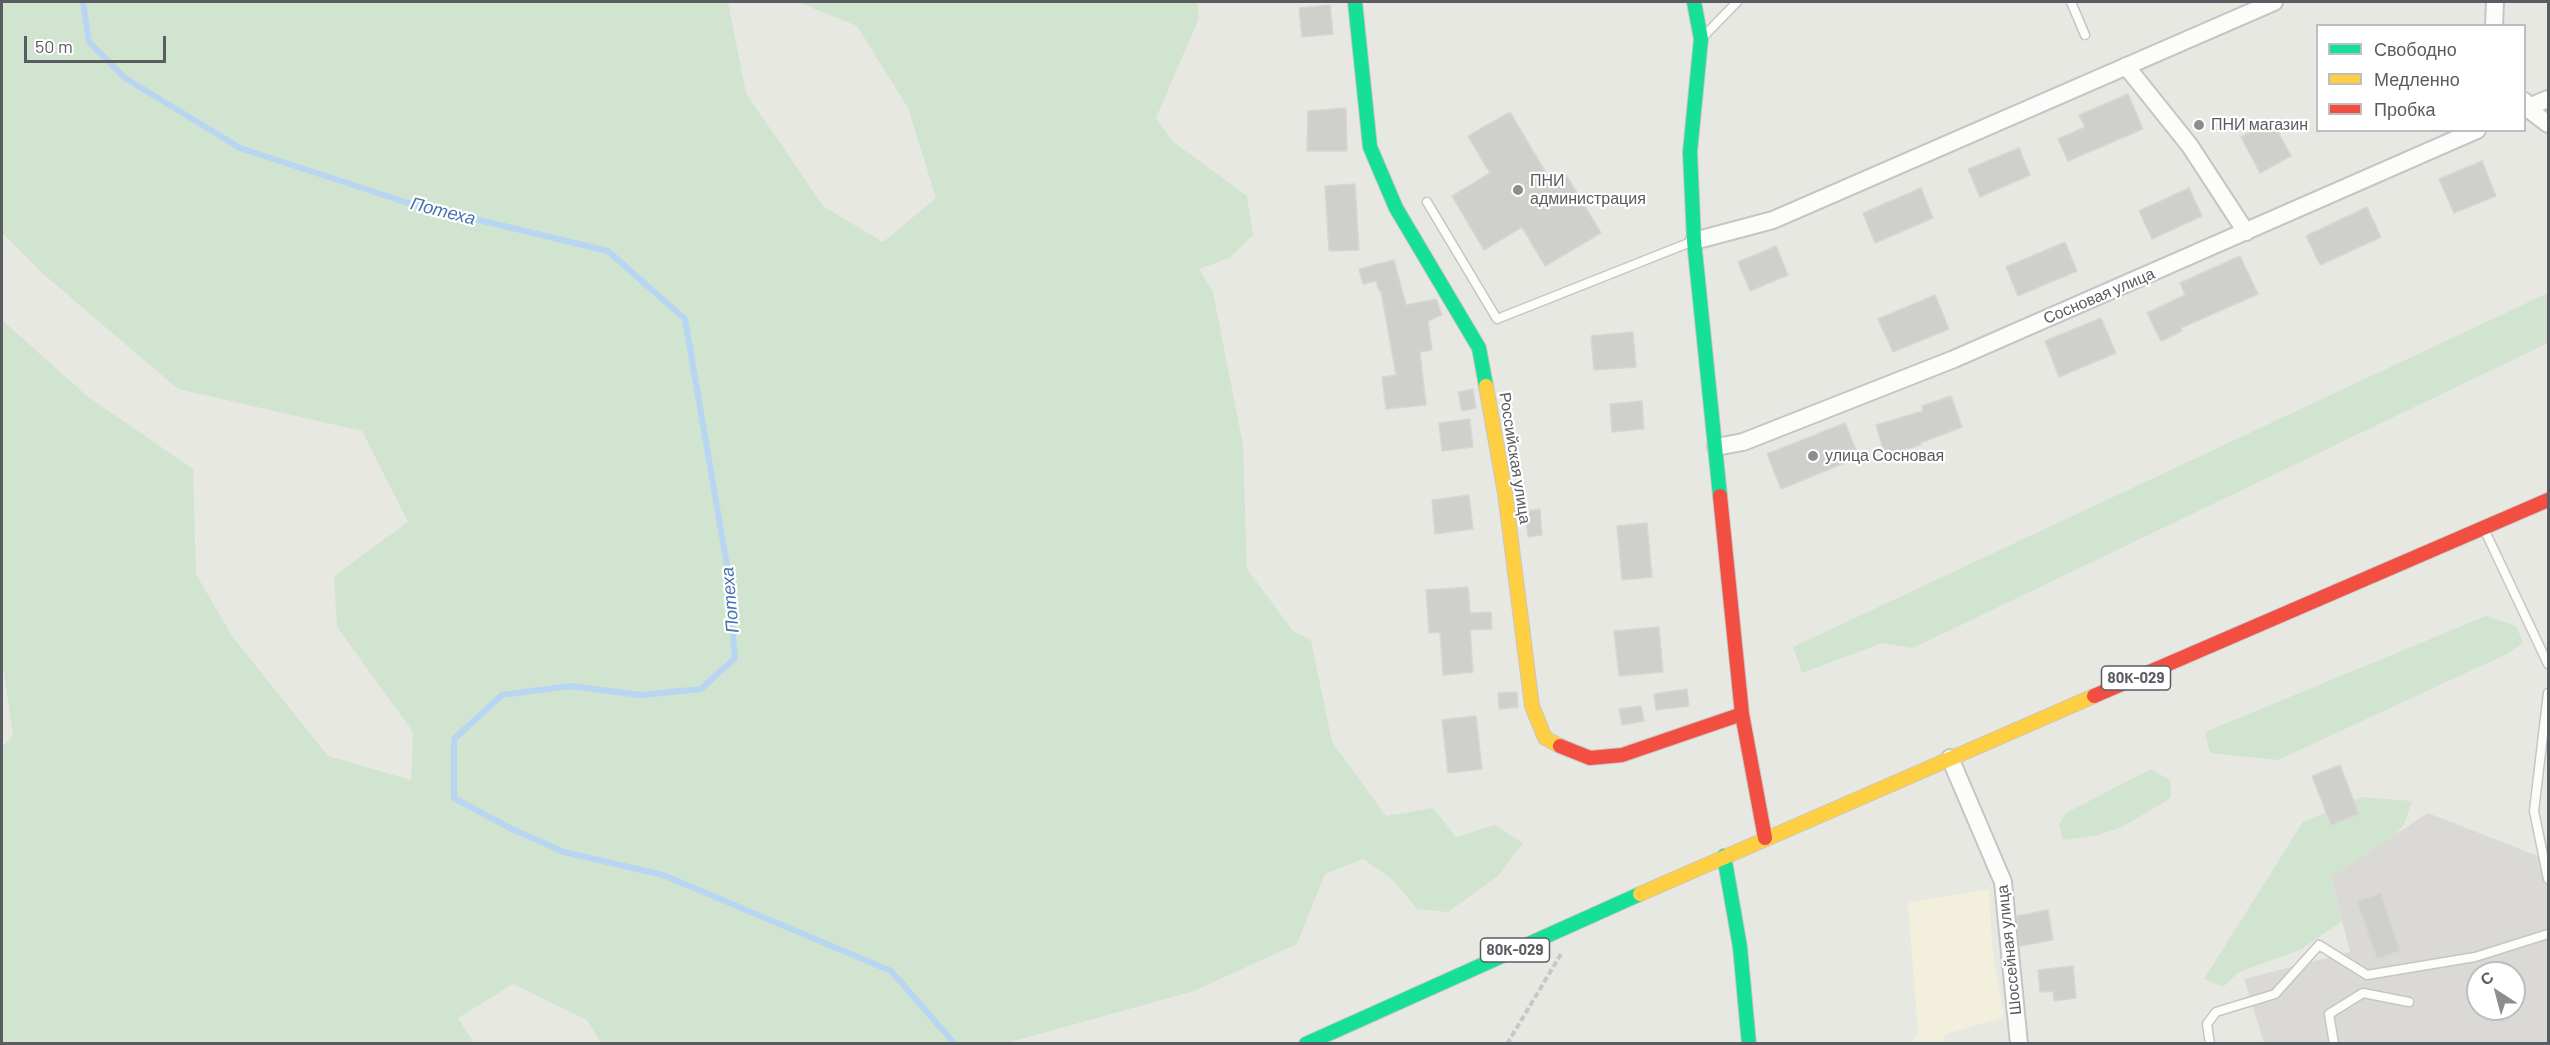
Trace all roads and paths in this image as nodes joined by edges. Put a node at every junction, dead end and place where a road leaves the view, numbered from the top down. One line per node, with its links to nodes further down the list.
1 (1356, 2): 24 (street, Российская улица)
2 (1694, 2): 9 (street)
3 (1737, 2): 9 (lane)
4 (2274, 2): 10 (street)
5 (2494, 2): 7 (street)
6 (2074, 3): 8 (lane)
7 (2494, 24)
8 (2085, 35)
9 (1701, 39): 18 (street)
10 (2126, 66): 17 (street); 18 (street)
11 (2548, 99): 12 (street)
12 (2526, 106)
13 (2526, 107): 14 (street)
14 (2548, 124)
15 (2471, 132): 17 (street, Сосновая улица)
16 (1427, 202): 18 (lane)
17 (2246, 232): 19 (street, Сосновая улица)
18 (1694, 241): 19 (street)
19 (1716, 447): 24 (street)
20 (2548, 500): 21 (street, 80К-029)
21 (2484, 529): 22 (lane); 25 (street, 80К-029)
22 (2548, 664)
23 (2548, 693): 28 (lane)
24 (1742, 714): 26 (street)
25 (1950, 758): 26 (street, 80К-029); 35 (street, Шоссейная улица)
26 (1765, 837): 27 (street, 80К-029)
27 (1724, 856): 29 (street, 80К-029); 34 (street)
28 (2548, 879)
29 (1562, 929): 32 (street, 80К-029); 33 (path)
30 (2548, 934): 36 (lane)
31 (2409, 1002): 37 (lane)
32 (1306, 1044)
33 (1507, 1044)
34 (1749, 1044)
35 (2019, 1044)
36 (2210, 1044)
37 (2334, 1044)

